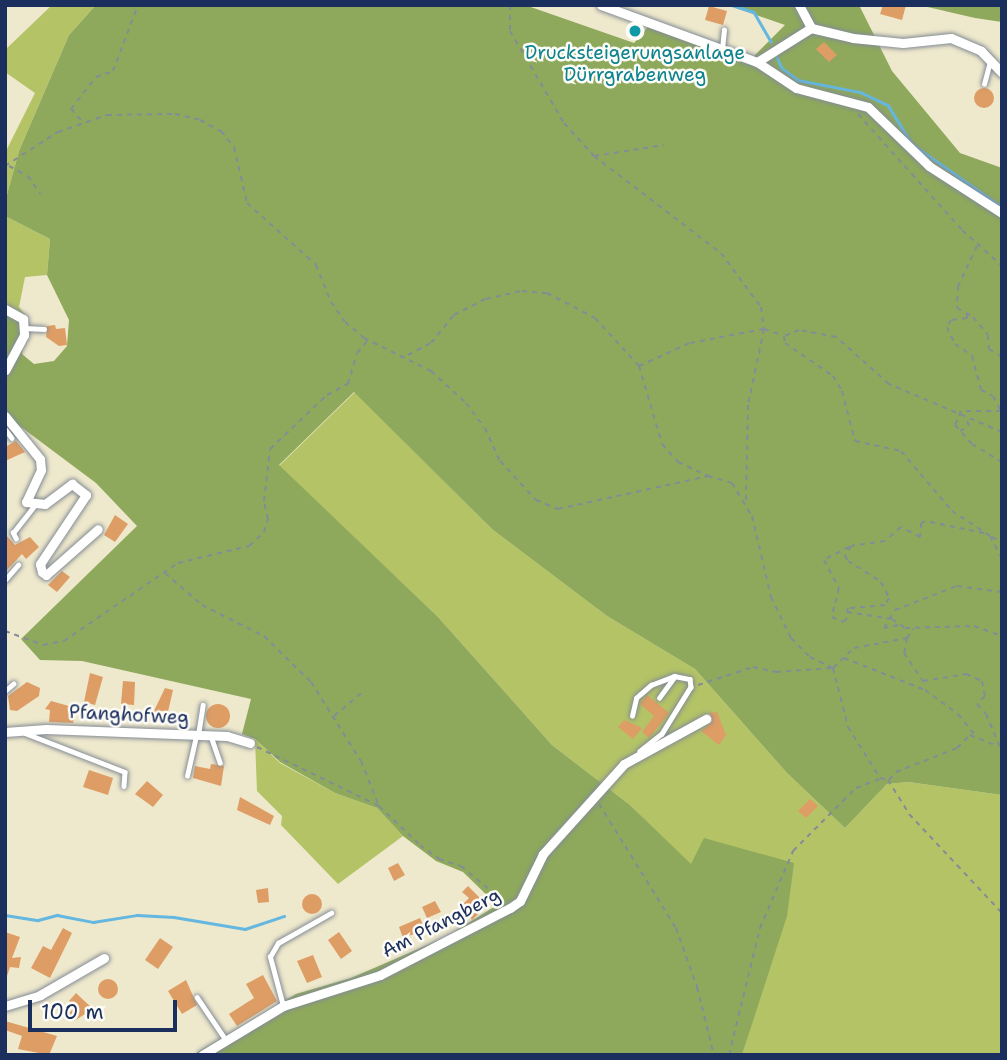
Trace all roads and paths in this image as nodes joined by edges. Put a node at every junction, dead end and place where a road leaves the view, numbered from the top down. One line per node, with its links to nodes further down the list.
1 (138, 5): 15 (path)
2 (510, 5): 17 (path)
3 (567, 5): 4 (path)
4 (584, 5)
5 (601, 5): 9 (street)
6 (799, 5): 7 (street)
7 (811, 27): 10 (street); 11 (street)
8 (724, 30): 9 (lane)
9 (722, 49): 11 (street)
10 (990, 61): 12 (street); 13 (lane)
11 (757, 62): 20 (street)
12 (1002, 74)
13 (984, 85)
14 (855, 113): 21 (path)
15 (81, 121): 18 (path); 29 (path)
16 (664, 145): 17 (path)
17 (594, 156): 27 (path)
18 (6, 166): 19 (path)
19 (40, 194)
20 (1002, 213)
21 (977, 245): 22 (path); 24 (path)
22 (1002, 266)
23 (5, 309): 25 (street)
24 (967, 313): 31 (path); 34 (path)
25 (23, 328): 26 (lane); 33 (street)
26 (44, 329)
27 (764, 329): 28 (path); 32 (path); 43 (path)
28 (784, 335): 34 (path); 46 (path)
29 (368, 339): 30 (path); 52 (path)
30 (408, 356): 32 (path); 42 (path)
31 (1002, 357)
32 (639, 366): 42 (path)
33 (5, 370)
34 (957, 415): 36 (path); 38 (path)
35 (5, 416): 44 (street)
36 (966, 418): 38 (path); 39 (path)
37 (5, 429): 40 (lane)
38 (960, 432): 41 (path)
39 (1002, 432)
40 (12, 438)
41 (1002, 462)
42 (708, 476): 43 (path)
43 (746, 502): 63 (path)
44 (34, 506): 45 (street); 47 (lane)
45 (98, 529)
46 (990, 536): 48 (path); 49 (path); 50 (path)
47 (16, 539)
48 (1002, 542)
49 (851, 546): 55 (path); 55 (path)
50 (1002, 559)
51 (18, 565): 53 (lane)
52 (164, 572): 59 (path); 72 (path)
53 (5, 579)
54 (1002, 592): 56 (path)
55 (850, 615): 56 (path)
56 (888, 618): 57 (path); 57 (path)
57 (899, 624): 58 (path)
58 (913, 628): 60 (path); 61 (path)
59 (5, 631)
60 (1002, 636)
61 (907, 638): 62 (path); 76 (path)
62 (843, 657): 63 (path); 76 (path)
63 (833, 668): 66 (path); 83 (path)
64 (674, 676): 66 (lane); 69 (lane); 71 (lane)
65 (13, 684): 68 (lane)
66 (691, 687): 81 (lane)
67 (365, 690): 72 (path)
68 (5, 691)
69 (659, 698)
70 (203, 705): 77 (lane)
71 (632, 716)
72 (334, 717): 86 (path)
73 (706, 719): 81 (street, Am Pfangberg)
74 (20, 731): 75 (street, Pfanghofweg); 77 (street, Pfanghofweg); 85 (lane)
75 (5, 732)
76 (974, 734): 84 (path)
77 (197, 736): 78 (street, Pfanghofweg); 82 (lane)
78 (211, 736): 79 (street, Pfanghofweg); 80 (lane)
79 (250, 743): 86 (path)
80 (220, 762)
81 (624, 764): 88 (street, Am Pfangberg)
82 (187, 776)
83 (880, 779): 84 (path); 98 (path)
84 (888, 780): 90 (path)
85 (124, 786)
86 (379, 806): 88 (path)
87 (603, 807): 97 (path)
88 (510, 908): 94 (street, Am Pfangberg)
89 (331, 913): 94 (lane)
90 (1002, 913)
91 (104, 958): 93 (street)
92 (197, 997): 95 (lane)
93 (5, 1006)
94 (283, 1006): 95 (street, Am Pfangberg)
95 (227, 1041): 96 (street, Am Pfangberg)
96 (202, 1055)
97 (714, 1055)
98 (729, 1055)

